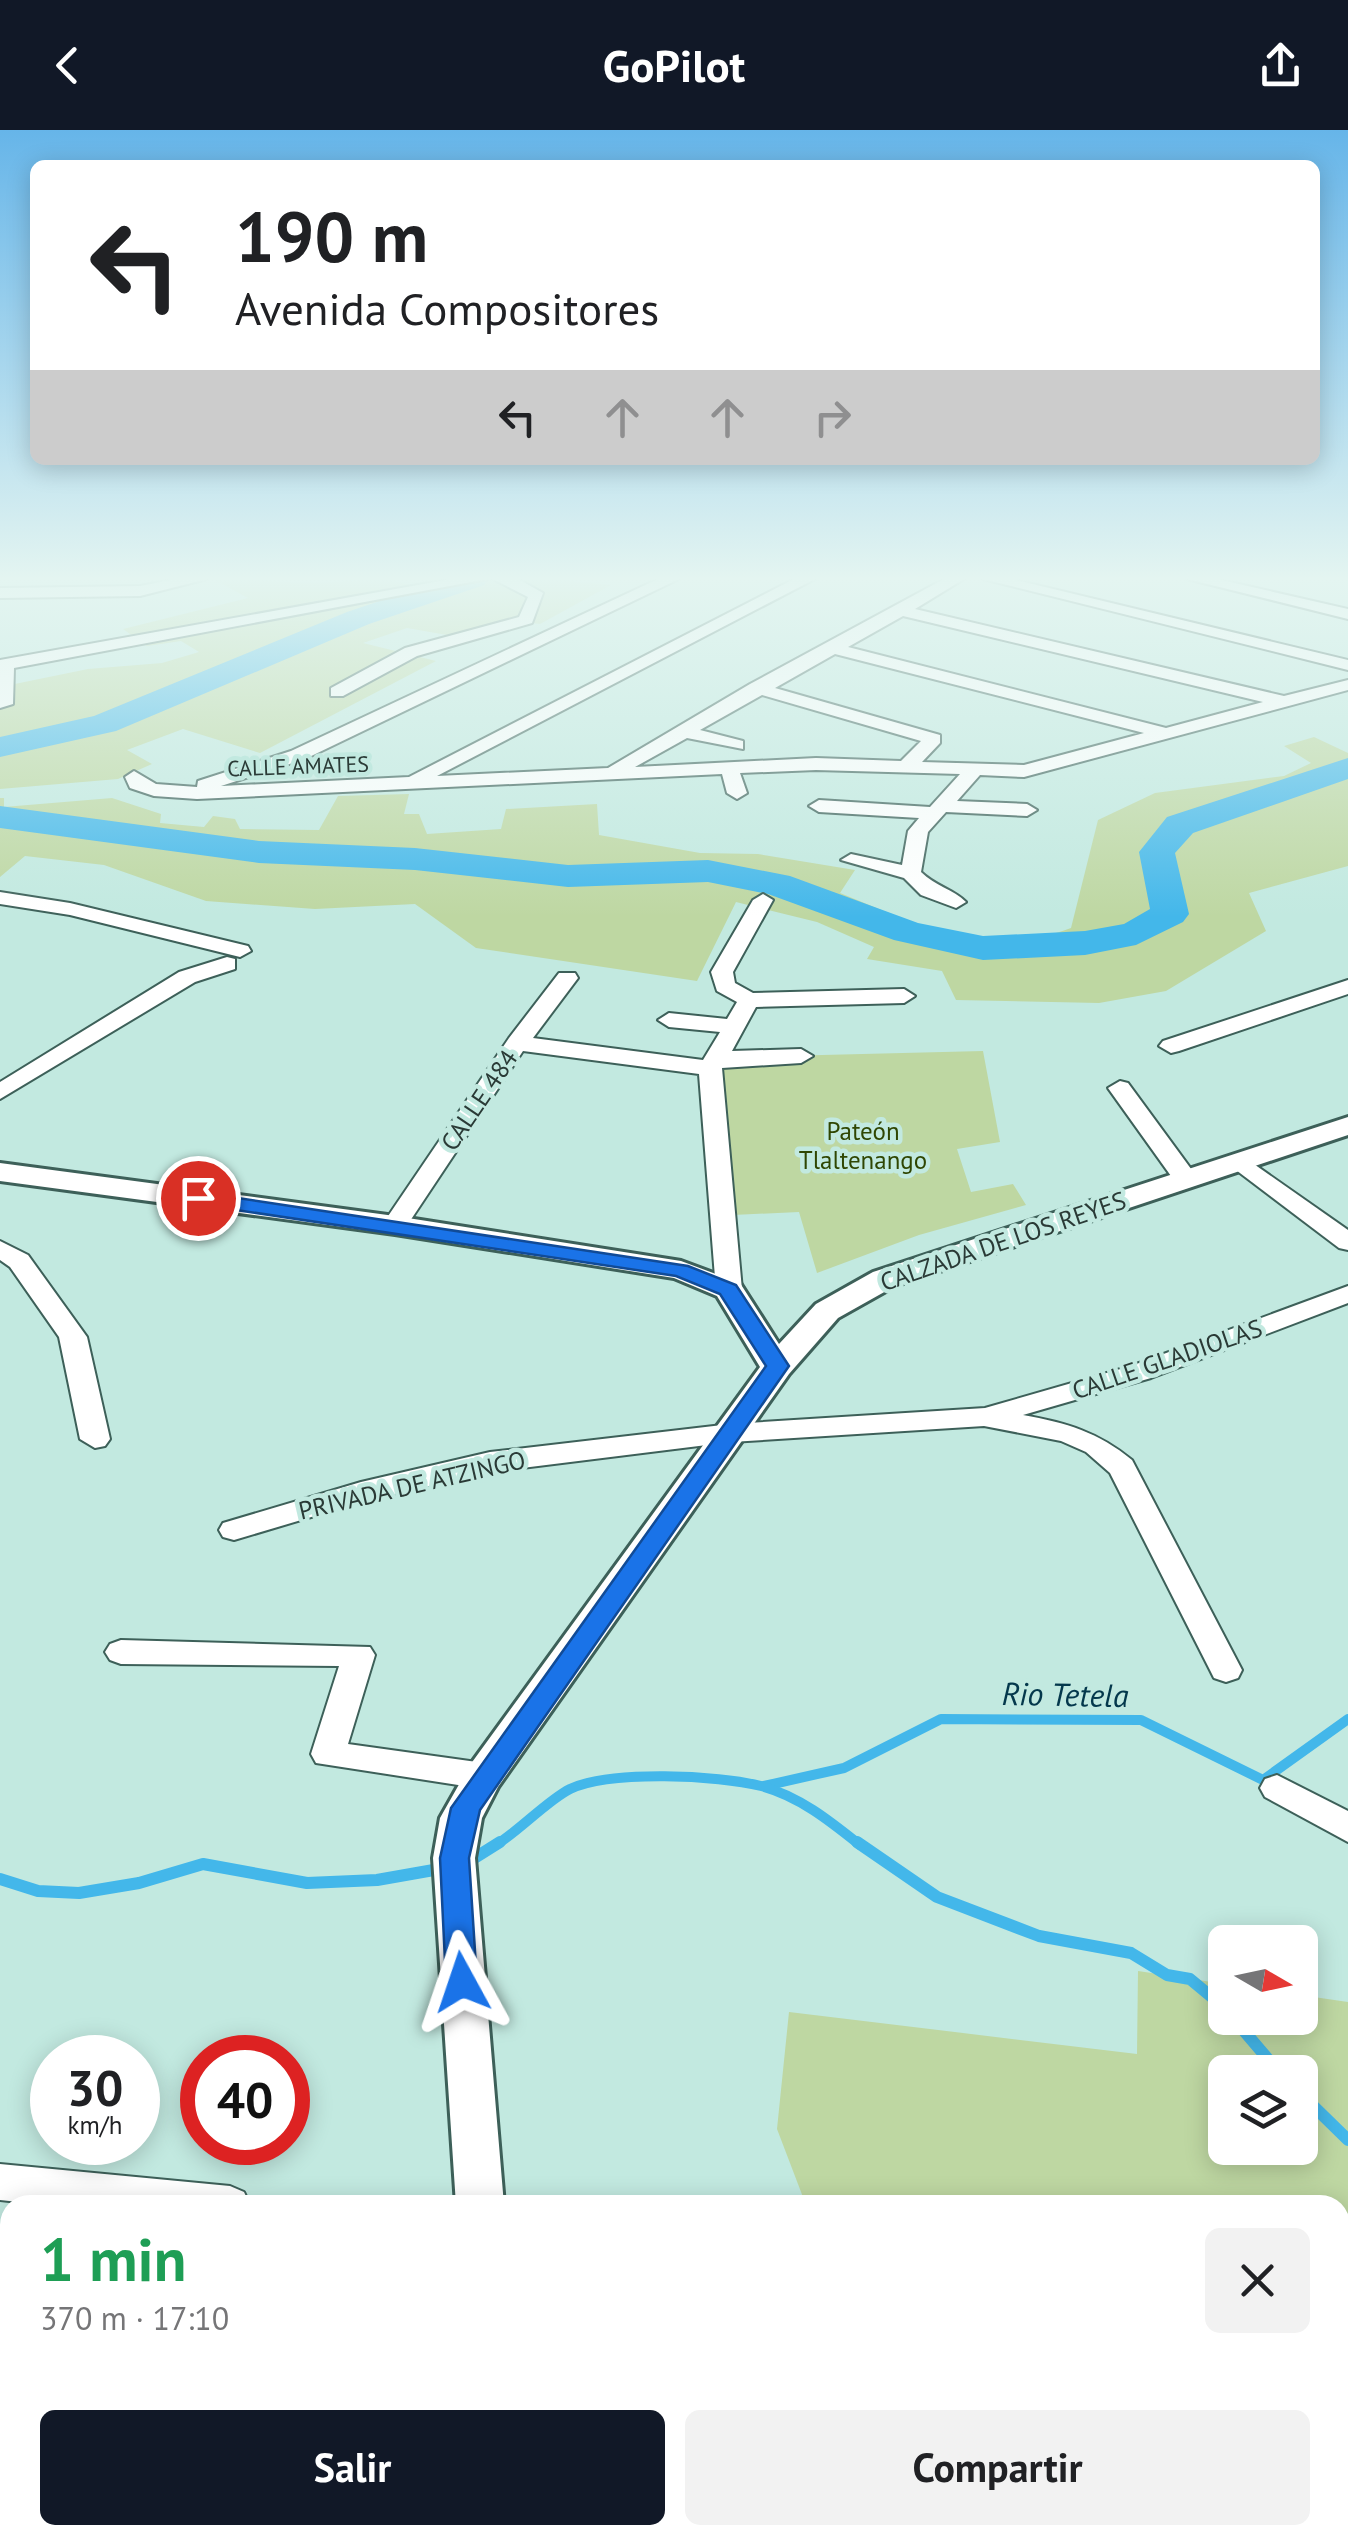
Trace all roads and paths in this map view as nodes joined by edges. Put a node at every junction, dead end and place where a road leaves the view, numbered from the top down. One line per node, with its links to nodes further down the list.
1 (4, 692): 9 (street)
2 (432, 692): 20 (street)
3 (588, 692): 19 (street)
4 (750, 692): 11 (street)
5 (769, 692): 14 (street)
6 (1004, 692): 12 (street)
7 (1241, 692): 10 (street)
8 (1330, 692): 10 (street, CALLE AMATES)
9 (4, 704)
10 (1292, 704): 12 (street, CALLE AMATES)
11 (683, 731): 13 (street); 16 (street)
12 (1170, 734): 17 (street, CALLE AMATES)
13 (736, 745)
14 (906, 767): 15 (street, CALLE AMATES); 17 (street, CALLE AMATES)
15 (729, 768): 16 (street, CALLE AMATES); 21 (street)
16 (611, 772): 19 (street, CALLE AMATES)
17 (973, 772): 23 (street)
18 (134, 777): 20 (street, CALLE AMATES)
19 (408, 784): 20 (street, CALLE AMATES)
20 (197, 793)
21 (738, 793)
22 (819, 806): 23 (street)
23 (938, 809): 24 (street); 26 (street)
24 (1027, 810)
25 (851, 860): 26 (street)
26 (912, 873): 29 (street)
27 (0, 898): 41 (street)
28 (762, 900): 33 (street)
29 (956, 902)
30 (568, 978): 36 (street, CALLE 484)
31 (1343, 993): 37 (street)
32 (904, 996): 33 (street)
33 (749, 1000): 35 (street)
34 (668, 1020): 35 (street)
35 (734, 1026): 39 (street)
36 (517, 1044): 39 (street); 46 (street, CALLE 484)
37 (1171, 1046)
38 (801, 1056): 39 (street)
39 (712, 1063): 50 (street)
40 (1120, 1088): 45 (street)
41 (0, 1092)
42 (1348, 1126): 43 (street, CALZADA DE LOS REYES)
43 (1241, 1162): 45 (street, CALZADA DE LOS REYES); 47 (street)
44 (0, 1172): 46 (street)
45 (1184, 1178): 51 (street, CALZADA DE LOS REYES)
46 (395, 1225): 50 (street)
47 (1348, 1242)
48 (0, 1250): 55 (street)
49 (1348, 1294): 53 (street, CALLE GLADIOLAS)
50 (737, 1303): 51 (street); 52 (street)
51 (827, 1311): 52 (street, CALZADA DE LOS REYES)
52 (777, 1366): 54 (street, CALZADA DE LOS REYES)
53 (984, 1417): 54 (street, PRIVADA DE ATZINGO); 58 (street, PRIVADA DE ATZINGO)
54 (721, 1434): 56 (street, PRIVADA DE ATZINGO); 60 (street, CALZADA DE LOS REYES)
55 (95, 1439)
56 (234, 1530)
57 (121, 1652): 60 (street)
58 (1226, 1670)
59 (1276, 1788): 61 (street)
60 (475, 1792): 64 (street, CALZADA DE LOS REYES)
61 (1348, 1828)
62 (0, 2182): 63 (street)
63 (130, 2195)
64 (479, 2195)

